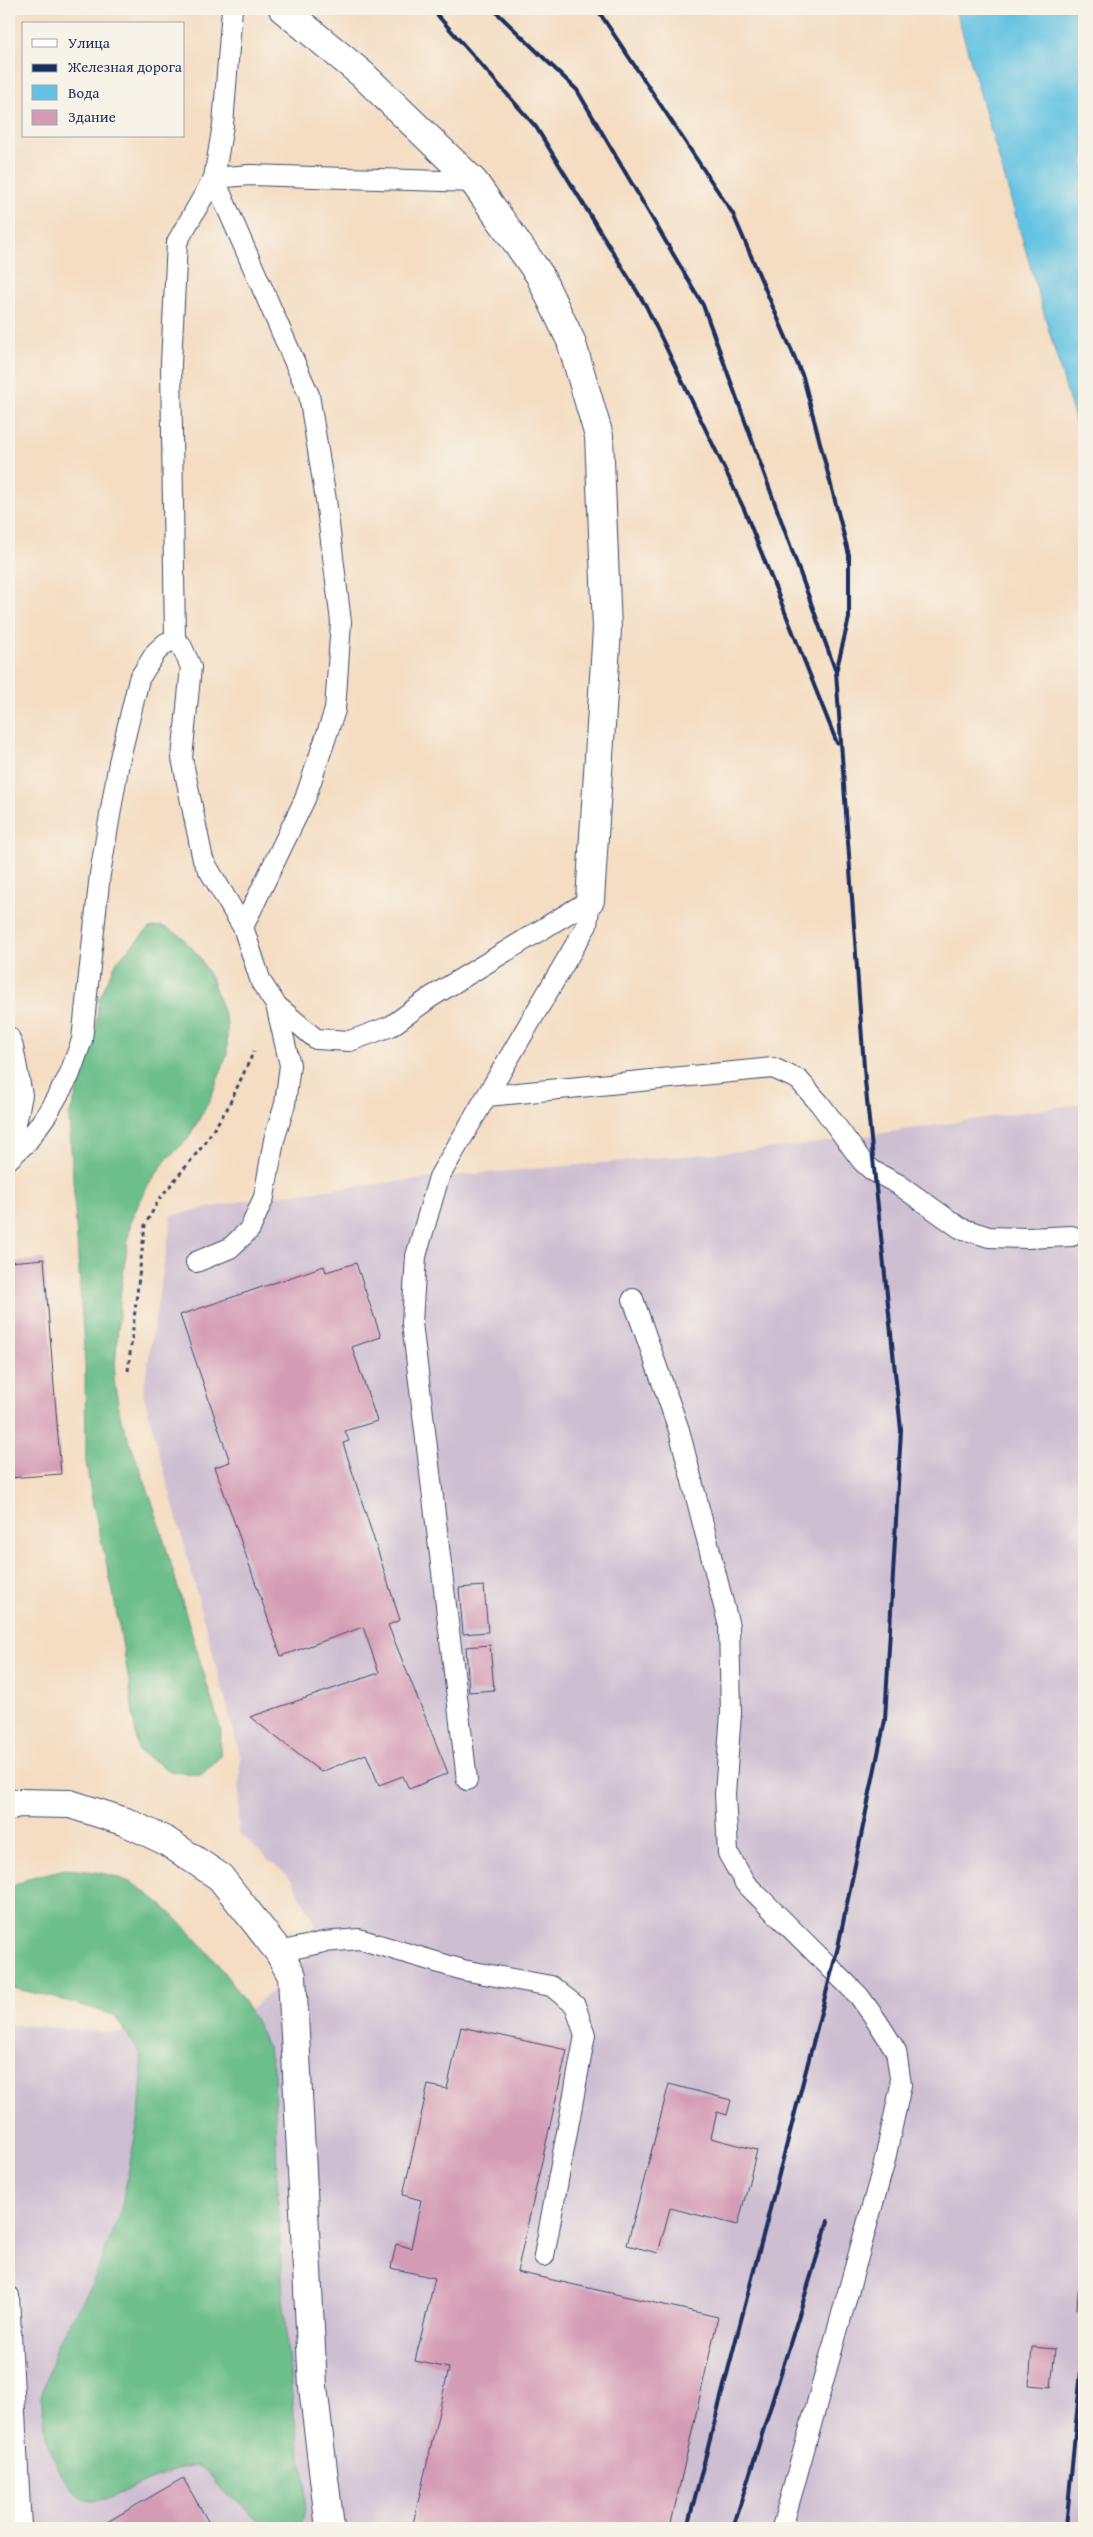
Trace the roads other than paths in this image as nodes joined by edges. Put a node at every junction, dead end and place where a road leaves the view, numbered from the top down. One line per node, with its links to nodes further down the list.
1 (232, 9): 3 (lane)
2 (283, 9): 4 (street)
3 (214, 178): 4 (lane); 5 (lane); 7 (lane)
4 (474, 182): 6 (street)
5 (175, 640): 7 (lane); 11 (lane)
6 (590, 900): 8 (lane); 10 (lane)
7 (243, 927): 8 (lane)
8 (276, 1005): 13 (lane)
9 (9, 1037): 11 (lane)
10 (488, 1096): 12 (lane); 15 (lane)
11 (9, 1158)
12 (1072, 1236)
13 (196, 1262)
14 (633, 1299): 22 (lane)
15 (466, 1780)
16 (9, 1806): 17 (street)
17 (279, 1952): 18 (lane); 21 (street)
18 (544, 2256)
19 (9, 2296): 20 (lane)
20 (21, 2528)
21 (330, 2528)
22 (782, 2528)

